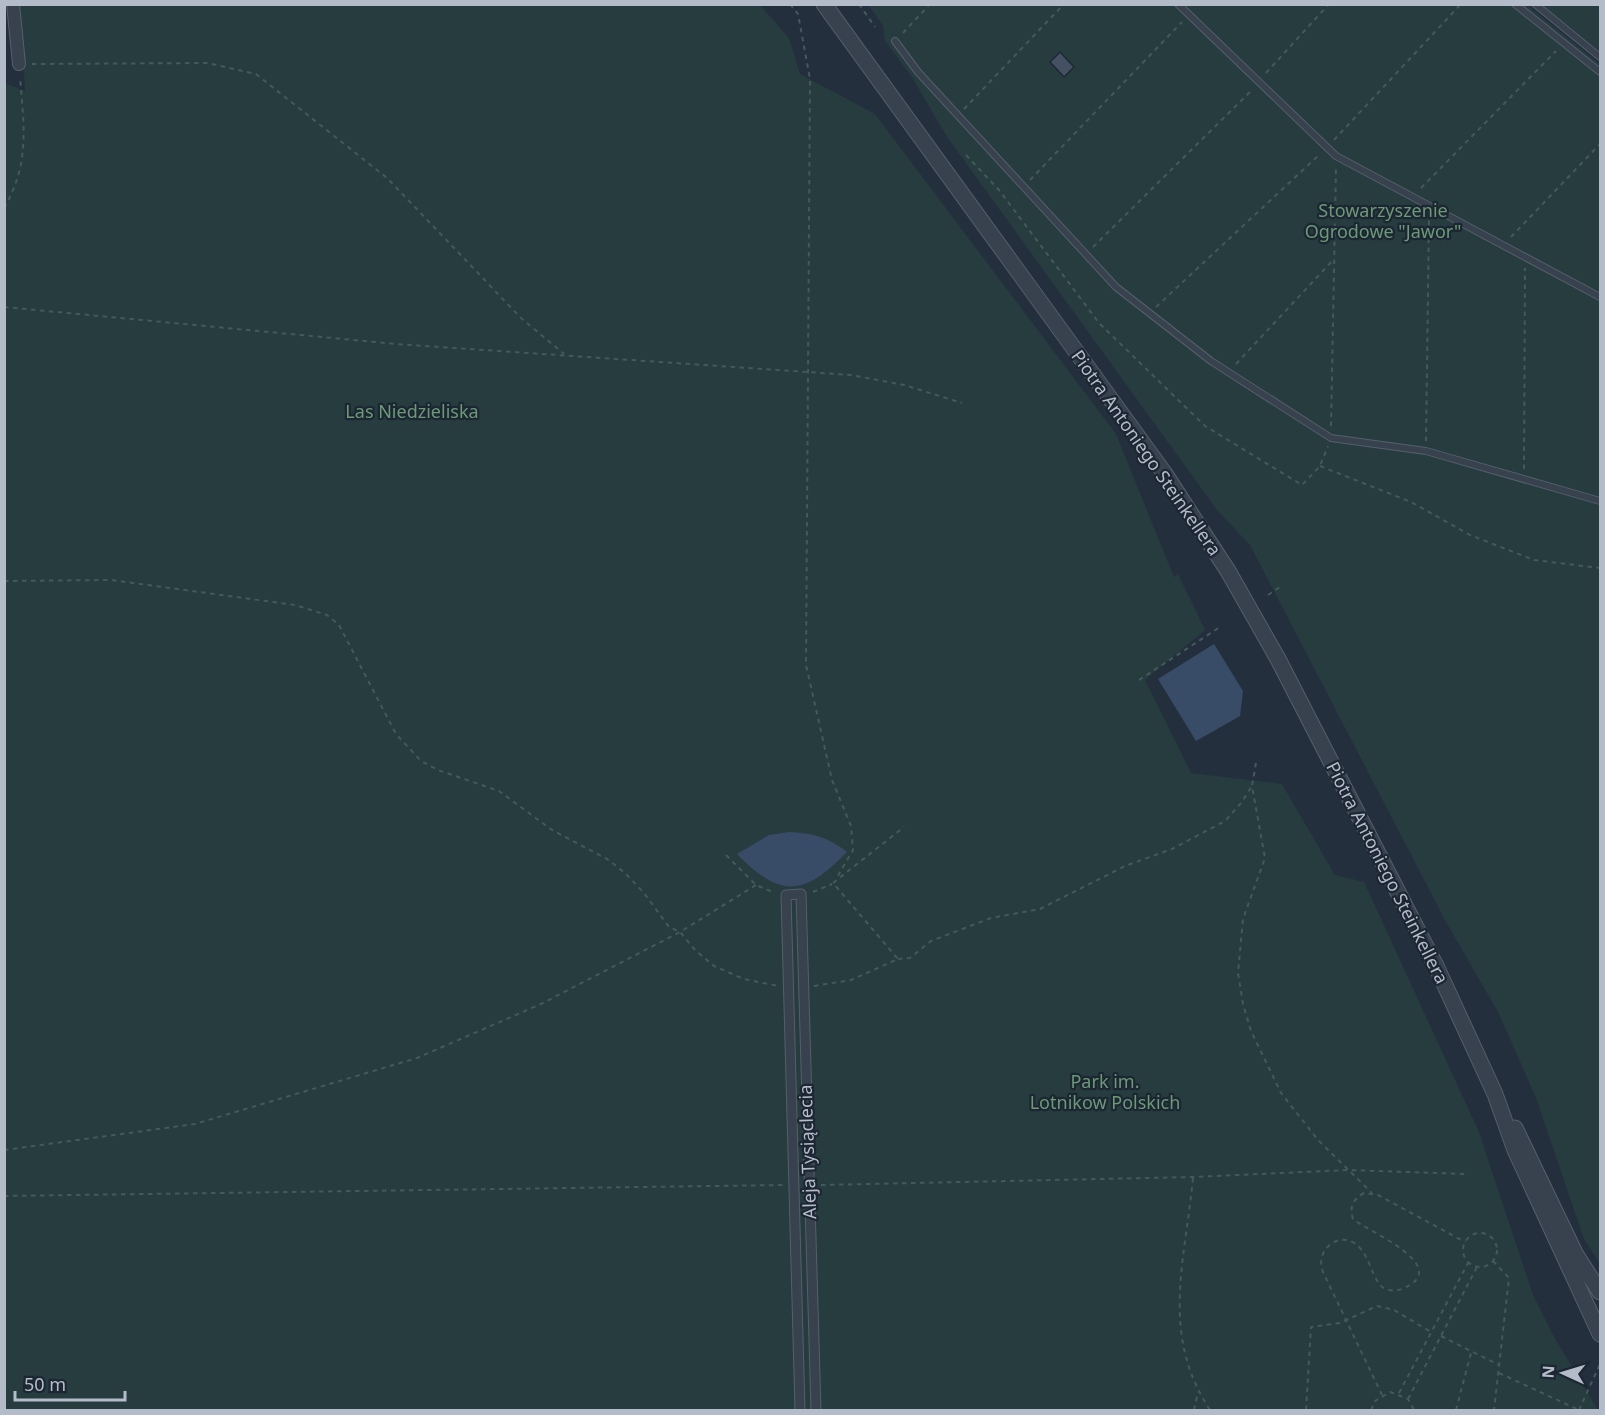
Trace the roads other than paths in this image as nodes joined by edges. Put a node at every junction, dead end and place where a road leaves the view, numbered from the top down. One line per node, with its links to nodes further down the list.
1 (13, 4): 8 (street)
2 (824, 4): 12 (street, Piotra Antoniego Steinkellera)
3 (1178, 4): 10 (lane)
4 (1515, 4): 9 (lane)
5 (1536, 4): 7 (lane)
6 (895, 41): 11 (lane)
7 (1600, 57)
8 (19, 64)
9 (1600, 72)
10 (1600, 297)
11 (1600, 501)
12 (1495, 1094): 13 (street, Piotra Antoniego Steinkellera); 14 (street, Piotra Antoniego Steinkellera)
13 (1600, 1292)
14 (1600, 1334)
15 (800, 1410): 16 (street, Aleja Tysiąclecia)
16 (816, 1410)

